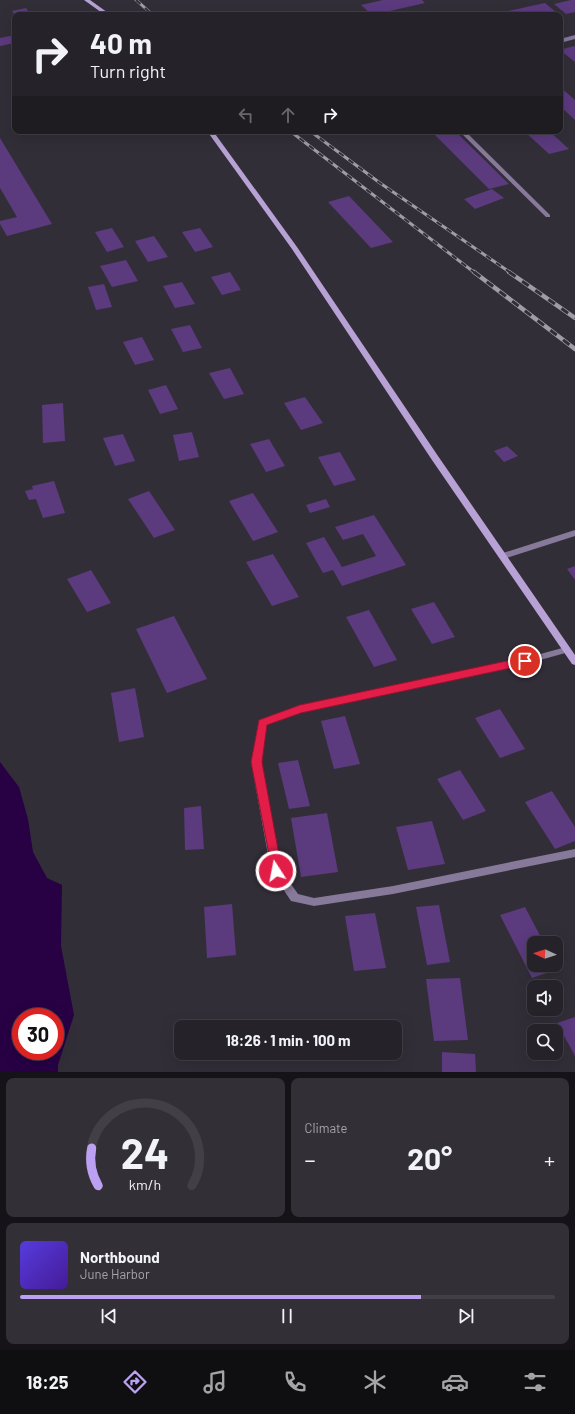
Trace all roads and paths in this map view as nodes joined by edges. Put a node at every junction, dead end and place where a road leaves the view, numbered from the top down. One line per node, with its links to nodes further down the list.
1 (87, 0): 2 (main road)
2 (104, 12)
3 (575, 37): 4 (street)
4 (563, 40)
5 (212, 134): 9 (main road)
6 (465, 134): 7 (street)
7 (548, 216)
8 (575, 533): 9 (street)
9 (503, 556): 10 (main road)
10 (566, 650): 11 (main road); 12 (street)
11 (575, 662)
12 (575, 853)

